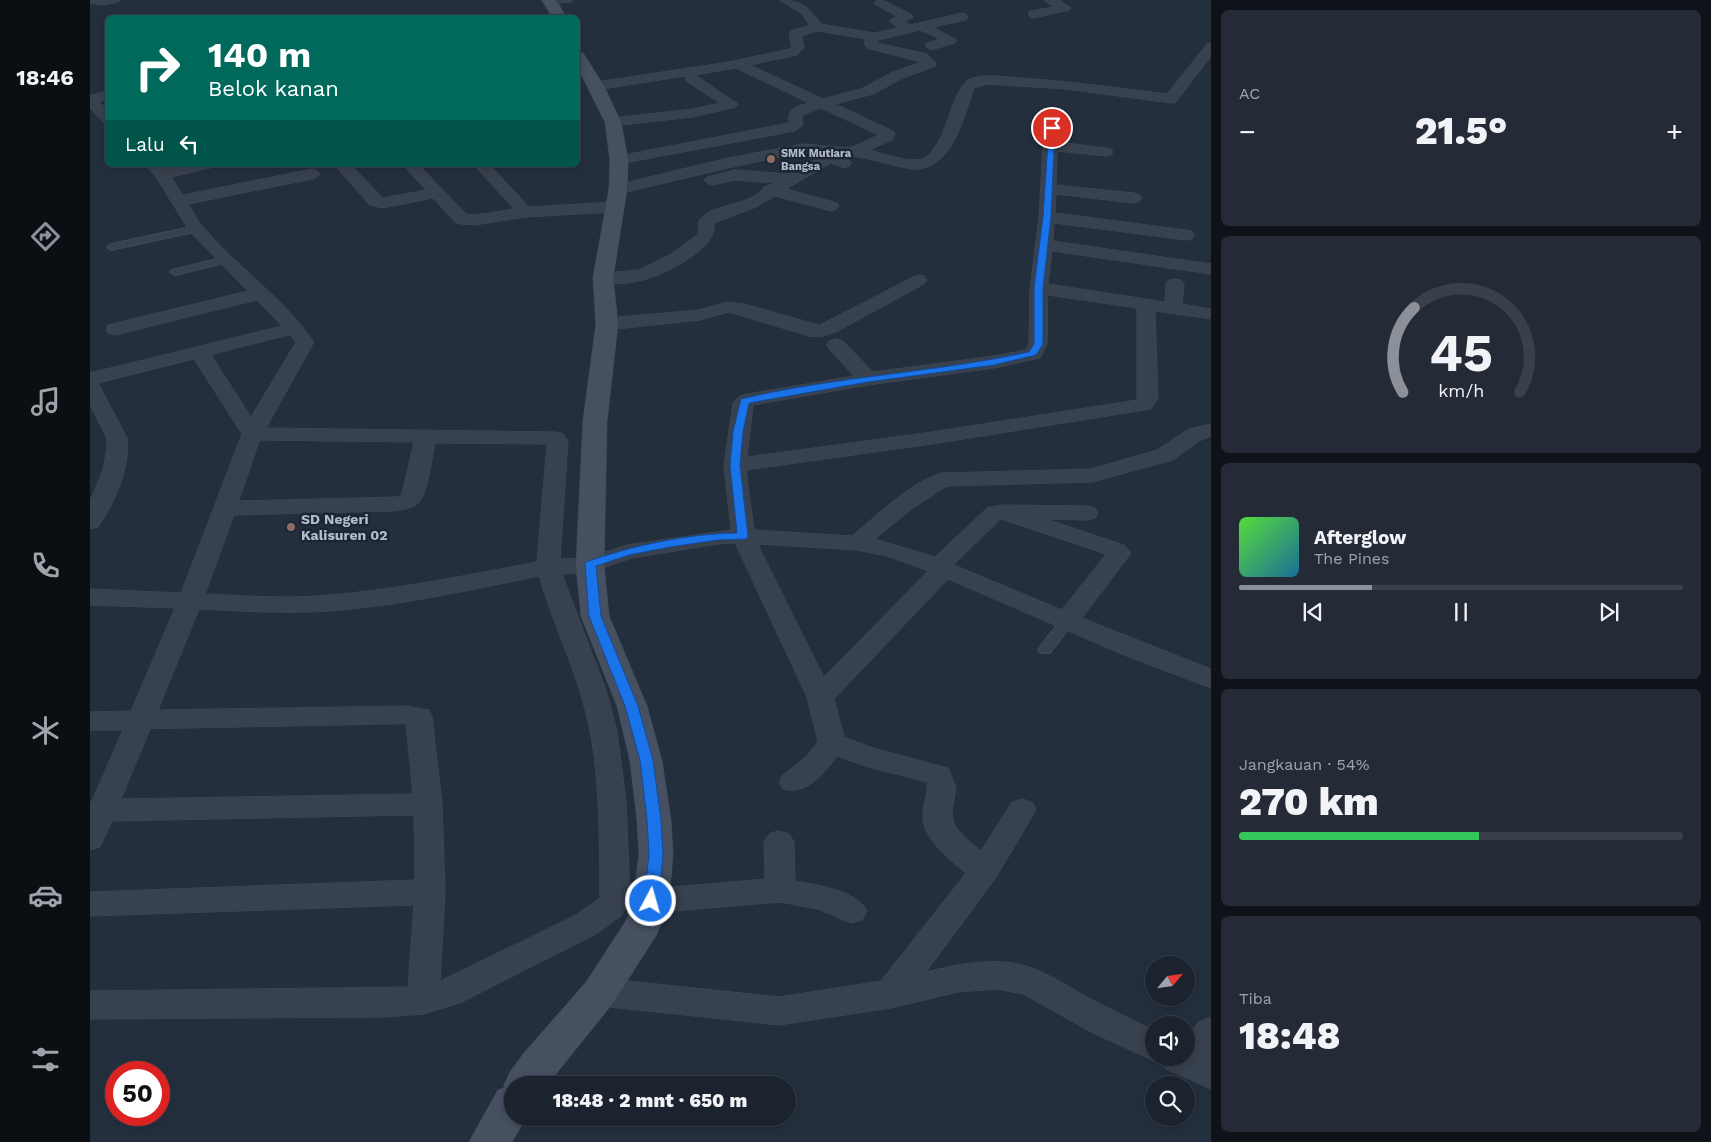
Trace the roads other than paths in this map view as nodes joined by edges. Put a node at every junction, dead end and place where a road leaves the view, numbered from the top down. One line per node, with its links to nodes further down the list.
1 (90, 0): 5 (street)
2 (567, 0): 6 (street)
3 (786, 0): 11 (street)
4 (1050, 0): 8 (street)
5 (109, 1)
6 (550, 1): 9 (main road)
7 (880, 3): 12 (street)
8 (1034, 14)
9 (558, 15)
10 (962, 17): 12 (street)
11 (817, 26): 13 (street); 17 (street)
12 (914, 28): 13 (street); 14 (street)
13 (874, 37): 22 (street)
14 (931, 46)
15 (1211, 47): 27 (street)
16 (580, 59): 19 (main road)
17 (737, 64): 19 (street); 22 (street)
18 (691, 78): 25 (street)
19 (596, 86): 25 (main road)
20 (105, 96): 21 (street)
21 (90, 100): 24 (street)
22 (823, 102): 27 (street); 30 (street)
23 (1054, 111): 26 (street)
24 (102, 117)
25 (613, 122): 30 (main road)
26 (1050, 146): 28 (street); 39 (street)
27 (851, 152): 29 (street); 42 (street)
28 (1106, 152)
29 (830, 158): 35 (street); 38 (street)
30 (619, 160): 42 (main road)
31 (186, 167): 36 (street)
32 (345, 167): 41 (street)
33 (414, 167): 41 (street)
34 (484, 167): 46 (street)
35 (865, 169)
36 (158, 170): 44 (street)
37 (312, 174): 44 (street)
38 (789, 179): 40 (street); 42 (street)
39 (1048, 189): 43 (street); 47 (street)
40 (770, 190): 45 (street); 57 (street)
41 (437, 193): 46 (street)
42 (617, 197): 46 (street); 57 (main road)
43 (1134, 198)
44 (179, 201): 49 (street)
45 (831, 206)
46 (525, 212)
47 (1047, 217): 48 (street); 51 (street)
48 (1126, 228): 50 (street); 53 (street)
49 (196, 229): 52 (lane); 54 (street)
50 (1186, 235)
51 (1044, 245): 53 (street); 60 (street)
52 (111, 247)
53 (1122, 257): 55 (street)
54 (225, 260): 56 (lane); 61 (street)
55 (1211, 269)
56 (175, 272)
57 (603, 278): 65 (main road)
58 (918, 280): 65 (street)
59 (1175, 284): 63 (street)
60 (1039, 288): 62 (street); 71 (street)
61 (262, 293): 66 (street); 67 (street)
62 (1146, 305): 63 (street); 76 (street)
63 (1173, 308): 64 (street)
64 (1211, 314)
65 (607, 324): 83 (main road)
66 (295, 328): 69 (street); 74 (street)
67 (115, 329)
68 (836, 345): 71 (street)
69 (199, 351): 70 (street); 74 (street)
70 (90, 378)
71 (868, 379): 76 (street)
72 (90, 386): 80 (street)
73 (1211, 430): 82 (street)
74 (252, 434): 75 (street); 77 (street)
75 (426, 435): 77 (street); 84 (street)
76 (735, 465): 81 (street)
77 (226, 508): 87 (street)
78 (1002, 512): 79 (street); 85 (street); 88 (street)
79 (1087, 512)
80 (90, 522)
81 (743, 536): 82 (street); 83 (street); 91 (street)
82 (858, 543): 85 (street)
83 (590, 564): 84 (street); 104 (main road)
84 (548, 567): 87 (street); 109 (street)
85 (941, 568): 88 (street); 91 (street)
86 (90, 597): 87 (street)
87 (191, 600): 92 (street)
88 (1067, 621): 89 (lane); 90 (street)
89 (1045, 650)
90 (1211, 680)
91 (820, 697): 94 (street)
92 (142, 720): 93 (street); 96 (street); 97 (street)
93 (90, 721)
94 (832, 744): 95 (street); 101 (street)
95 (793, 782)
96 (428, 804): 97 (street); 103 (street)
97 (103, 810): 99 (street)
98 (1022, 810): 101 (street)
99 (90, 840)
100 (779, 842): 102 (street)
101 (984, 871): 108 (street)
102 (780, 890): 104 (street); 106 (street)
103 (430, 892): 105 (street); 109 (street)
104 (651, 901): 107 (main road)
105 (90, 904)
106 (851, 911)
107 (600, 992): 108 (street); 114 (main road)
108 (891, 994): 112 (street)
109 (423, 1000): 110 (street)
110 (90, 1005)
111 (1211, 1032): 113 (street)
112 (1145, 1042)
113 (1195, 1058)
114 (530, 1076)
115 (504, 1117): 116 (main road)
116 (490, 1142)

